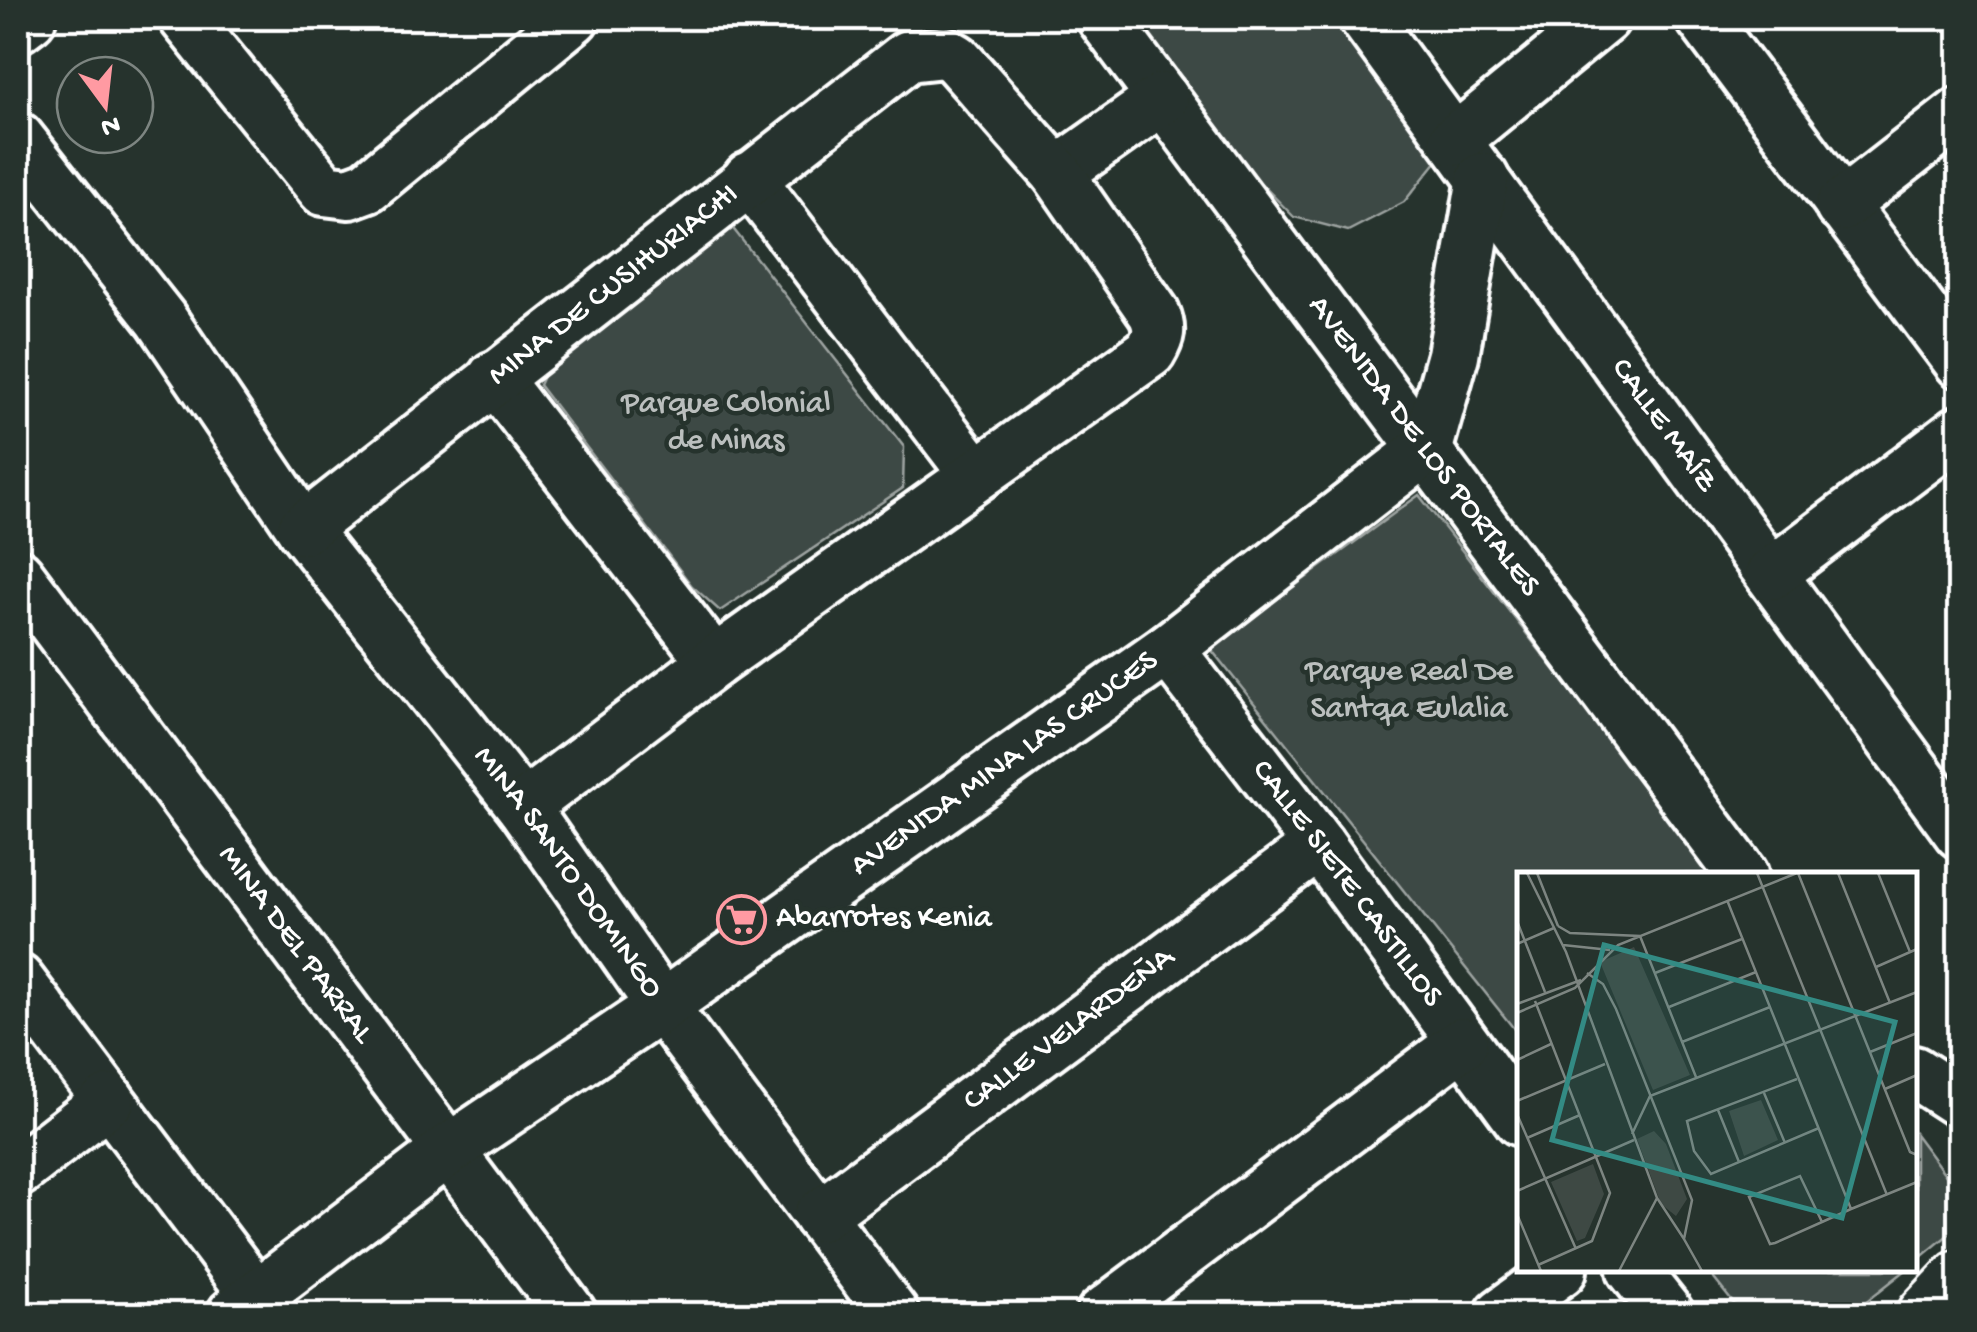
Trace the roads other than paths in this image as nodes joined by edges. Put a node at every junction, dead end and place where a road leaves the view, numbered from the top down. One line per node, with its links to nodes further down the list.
1 (30, 18): 8 (street)
2 (184, 18): 3 (street)
3 (574, 18)
4 (1104, 18): 9 (street, AVENIDA DE LOS PORTALES)
5 (1365, 18): 12 (street, CALLE MAÍZ)
6 (1604, 18): 12 (street)
7 (1702, 18): 15 (street)
8 (18, 27)
9 (1162, 98): 13 (street); 19 (street, AVENIDA DE LOS PORTALES)
10 (1960, 114): 15 (street)
11 (18, 138): 21 (street, MINA SANTO DOMINGO)
12 (1469, 159): 19 (street); 22 (street, CALLE MAÍZ)
13 (1057, 173): 14 (street, MINA DE CUSIHURIACHI); 20 (street)
14 (749, 178): 17 (street, MINA DE CUSIHURIACHI); 20 (street)
15 (1841, 206): 16 (street)
16 (1960, 362)
17 (494, 378): 21 (street, MINA DE CUSIHURIACHI); 25 (street)
18 (1960, 432): 22 (street)
19 (1427, 448): 24 (street, AVENIDA MINA LAS CRUCES); 29 (street, AVENIDA DE LOS PORTALES)
20 (976, 474): 25 (street)
21 (303, 529): 26 (street, MINA SANTO DOMINGO)
22 (1771, 574): 27 (street, CALLE MAÍZ)
23 (18, 576): 37 (street, MINA DEL PARRAL)
24 (1168, 650): 28 (street, CALLE SIETE CASTILLOS); 31 (street, AVENIDA MINA LAS CRUCES)
25 (714, 662): 26 (street)
26 (523, 807): 31 (street, MINA SANTO DOMINGO)
27 (1960, 833)
28 (1319, 845): 32 (street, CALLE SIETE CASTILLOS); 39 (street, CALLE VELARDEÑA)
29 (1741, 872)
30 (18, 980): 34 (street)
31 (662, 1006): 37 (street, AVENIDA MINA LAS CRUCES); 39 (street, MINA SANTO DOMINGO)
32 (1462, 1043): 36 (street, CALLE SIETE CASTILLOS); 45 (street)
33 (1917, 1074): 35 (street)
34 (109, 1100): 38 (street); 42 (street)
35 (1960, 1102)
36 (1517, 1116)
37 (447, 1151): 42 (street, AVENIDA MINA LAS CRUCES); 43 (street, MINA DEL PARRAL)
38 (18, 1171)
39 (820, 1216): 44 (street, MINA SANTO DOMINGO)
40 (1559, 1272): 46 (street)
41 (1635, 1272): 47 (street)
42 (253, 1308)
43 (571, 1314)
44 (894, 1314)
45 (1102, 1314)
46 (1501, 1314)
47 (1668, 1314)

